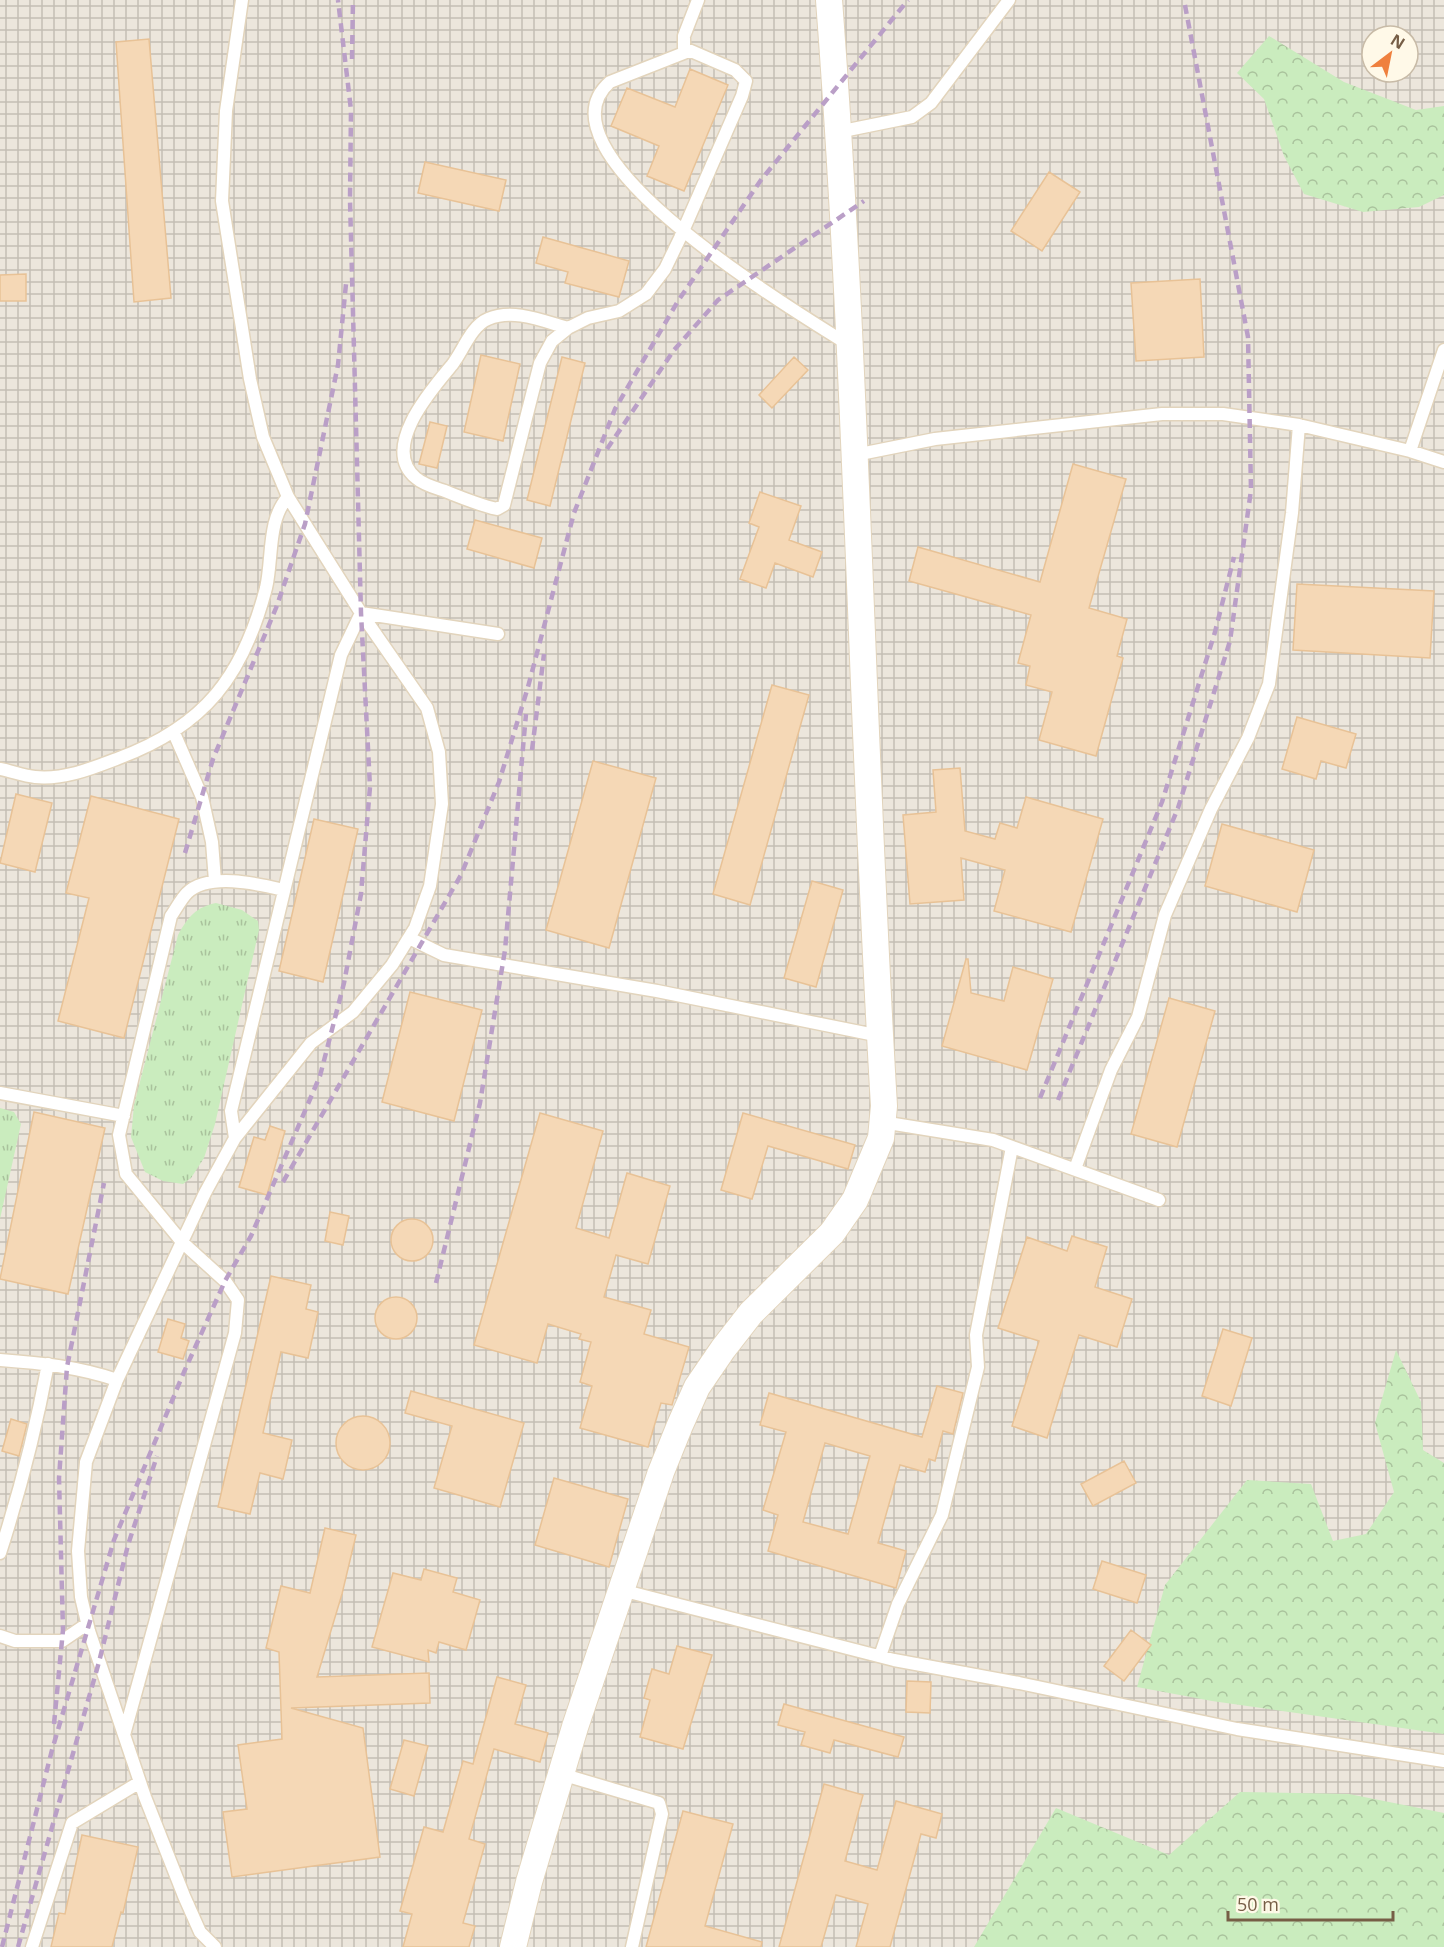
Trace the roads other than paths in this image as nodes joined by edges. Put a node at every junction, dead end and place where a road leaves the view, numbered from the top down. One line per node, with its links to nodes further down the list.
1 (242, 0): 15 (lane)
2 (698, 0): 5 (lane)
3 (829, 0): 6 (street)
4 (1009, 0): 6 (lane)
5 (689, 51): 7 (lane); 7 (lane)
6 (838, 132): 9 (street)
7 (683, 232): 8 (lane); 9 (lane)
8 (568, 328): 8 (lane)
9 (849, 345): 13 (street)
10 (1444, 350): 12 (lane)
11 (1299, 425): 12 (lane); 13 (lane); 29 (lane)
12 (1410, 451): 14 (lane)
13 (855, 455): 23 (street)
14 (1444, 462)
15 (288, 497): 16 (lane); 18 (lane)
16 (361, 612): 17 (lane); 21 (lane); 22 (lane)
17 (498, 634)
18 (174, 733): 19 (lane); 20 (lane)
19 (0, 769)
20 (215, 881): 21 (lane); 25 (lane)
21 (284, 890): 27 (lane)
22 (409, 938): 23 (lane); 27 (lane)
23 (880, 1036): 26 (street)
24 (0, 1093): 25 (lane)
25 (124, 1116): 31 (lane)
26 (882, 1122): 28 (lane); 36 (street)
27 (236, 1138): 31 (lane)
28 (1012, 1147): 29 (lane); 39 (lane)
29 (1075, 1169): 30 (lane)
30 (1160, 1200)
31 (182, 1242): 34 (lane); 40 (lane)
32 (0, 1360): 33 (lane)
33 (48, 1364): 34 (lane); 35 (lane)
34 (117, 1380): 37 (lane)
35 (0, 1553)
36 (621, 1590): 39 (lane); 42 (street)
37 (87, 1624): 38 (lane); 40 (lane)
38 (0, 1636)
39 (880, 1656): 41 (lane)
40 (124, 1735): 43 (lane)
41 (1444, 1761)
42 (561, 1774): 46 (street); 47 (lane)
43 (140, 1782): 44 (lane); 45 (lane)
44 (208, 1945)
45 (32, 1947)
46 (513, 1947)
47 (632, 1947)

